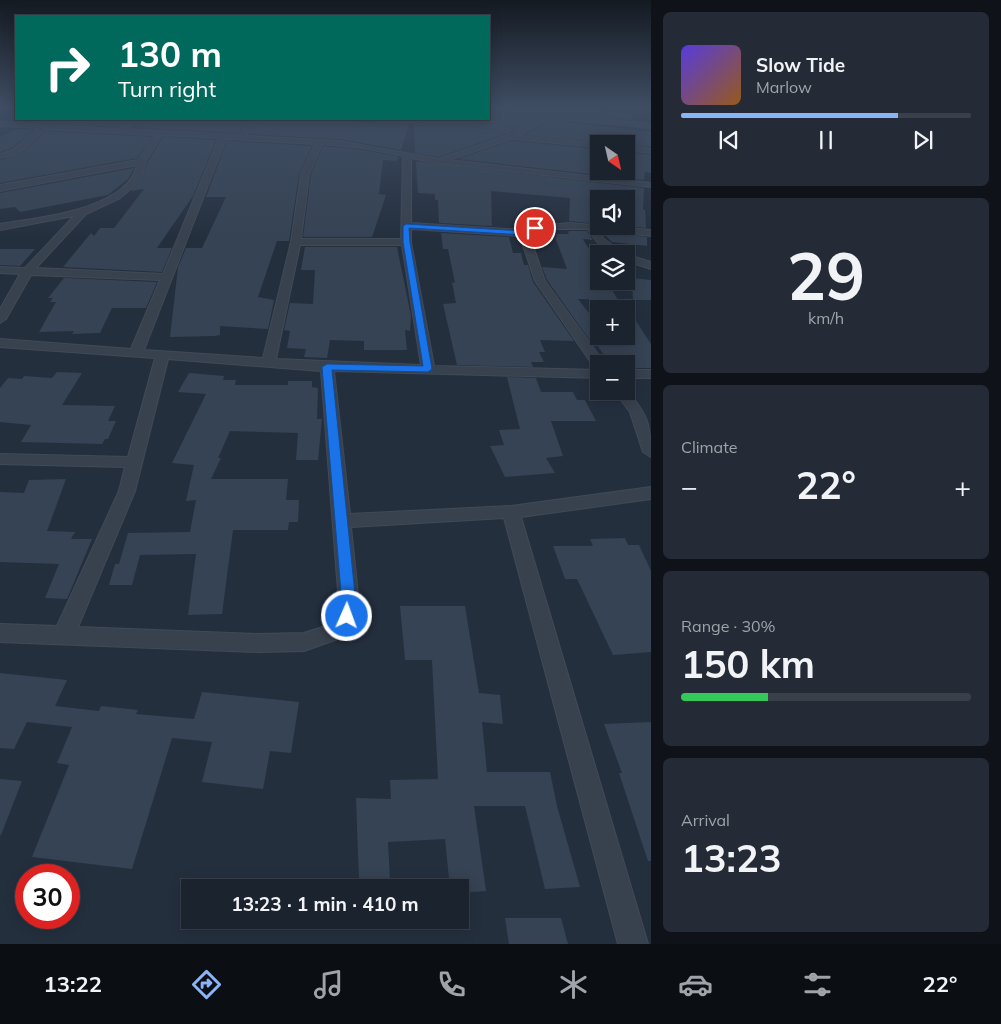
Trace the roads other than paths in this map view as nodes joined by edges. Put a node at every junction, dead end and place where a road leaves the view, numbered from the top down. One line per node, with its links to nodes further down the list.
1 (18, 150): 8 (street)
2 (149, 150): 10 (street)
3 (218, 150): 28 (street)
4 (315, 150): 21 (street)
5 (382, 150): 7 (street)
6 (470, 150): 9 (street)
7 (406, 155): 9 (street); 14 (street)
8 (0, 156)
9 (438, 161): 11 (street)
10 (141, 162): 12 (street); 13 (street)
11 (651, 185)
12 (0, 188)
13 (83, 212): 15 (street); 27 (street)
14 (406, 226): 18 (street); 22 (street)
15 (0, 227)
16 (590, 227): 18 (street)
17 (635, 231): 19 (street)
18 (524, 233): 33 (street)
19 (651, 233)
20 (597, 235): 23 (street)
21 (296, 242): 22 (street); 34 (street)
22 (406, 242): 36 (street)
23 (606, 245)
24 (635, 260): 25 (street)
25 (651, 266)
26 (0, 270): 27 (street)
27 (27, 272): 28 (street); 29 (street)
28 (167, 277): 31 (street)
29 (0, 319)
30 (1, 343): 31 (street)
31 (136, 353): 32 (street)
32 (163, 354): 34 (street); 43 (street)
33 (593, 355)
34 (269, 363): 35 (street)
35 (327, 367): 36 (street); 46 (street)
36 (428, 369): 37 (street)
37 (590, 374)
38 (635, 374): 39 (street)
39 (651, 374)
40 (628, 400): 41 (street)
41 (651, 452)
42 (0, 459): 43 (street)
43 (134, 462): 48 (street)
44 (651, 493): 45 (street)
45 (511, 512): 46 (street); 49 (street)
46 (342, 521): 48 (street)
47 (0, 632): 48 (street)
48 (64, 635)
49 (633, 944)

